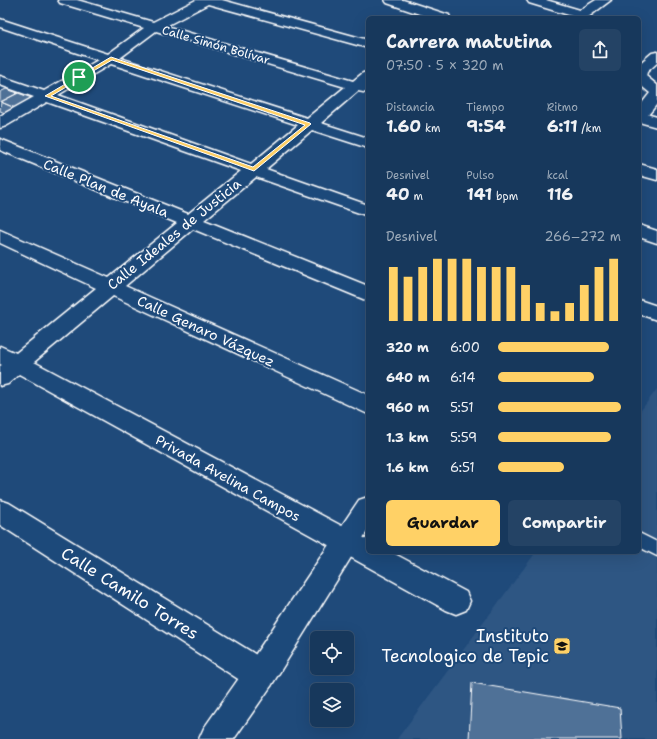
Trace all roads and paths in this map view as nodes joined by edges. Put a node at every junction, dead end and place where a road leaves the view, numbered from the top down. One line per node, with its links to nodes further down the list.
1 (64, 0): 10 (street, Calle Simón Bolívar)
2 (207, 0): 10 (street); 11 (street)
3 (391, 0): 6 (street)
4 (533, 0): 7 (street)
5 (605, 0): 8 (street)
6 (438, 16)
7 (576, 16)
8 (581, 16)
9 (0, 23): 13 (street)
10 (154, 27): 13 (street); 17 (street, Calle Simón Bolívar)
11 (366, 43)
12 (657, 56): 14 (street)
13 (111, 58): 19 (street); 24 (street)
14 (641, 70)
15 (641, 79): 18 (street)
16 (0, 80): 19 (street)
17 (364, 83): 24 (street, Calle Ideales de Justicia)
18 (657, 93): 20 (street)
19 (48, 96): 23 (street); 27 (street)
20 (641, 114)
21 (641, 118): 22 (street)
22 (657, 122)
23 (0, 123)
24 (309, 124): 25 (street); 27 (street, Calle Ideales de Justicia)
25 (366, 142)
26 (0, 144): 31 (street, Calle Plan de Ayala)
27 (254, 169): 30 (street); 31 (street, Calle Ideales de Justicia)
28 (641, 170): 29 (street)
29 (657, 175)
30 (366, 209)
31 (189, 223): 35 (street, Calle Ideales de Justicia); 36 (street, Calle Plan de Ayala)
32 (641, 232): 34 (street)
33 (0, 236): 35 (street, Calle Genaro Vázquez)
34 (657, 237)
35 (110, 287): 39 (street, Calle Ideales de Justicia); 40 (street, Calle Genaro Vázquez)
36 (366, 293)
37 (641, 308): 38 (street)
38 (657, 313)
39 (6, 365): 44 (street, Privada Avelina Campos)
40 (366, 404)
41 (366, 511): 44 (street)
42 (0, 512): 49 (street, Calle Camilo Torres)
43 (641, 540): 45 (lane)
44 (345, 542): 46 (street, Privada Avelina Campos); 49 (street)
45 (657, 550)
46 (366, 553)
47 (368, 554): 48 (street, Privada Avelina Campos)
48 (456, 601)
49 (260, 675): 50 (street)
50 (215, 739)

